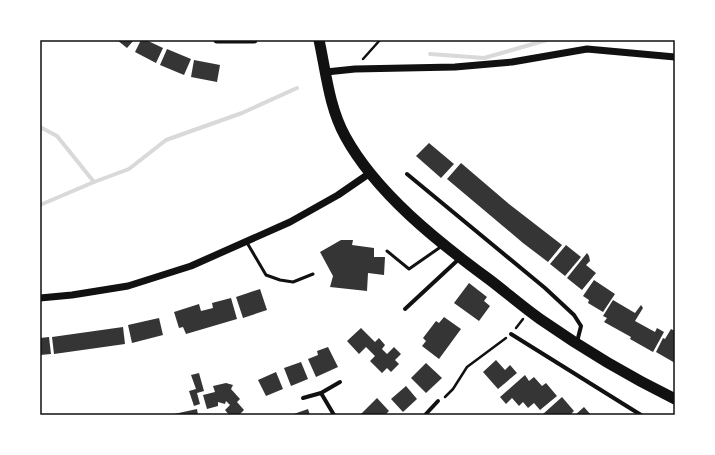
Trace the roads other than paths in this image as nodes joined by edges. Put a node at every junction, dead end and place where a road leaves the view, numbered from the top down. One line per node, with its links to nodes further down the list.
1 (217, 40): 2 (street)
2 (254, 40)
3 (319, 40): 5 (highway)
4 (675, 57): 5 (street)
5 (326, 72): 6 (highway)
6 (370, 173): 8 (street); 9 (highway)
7 (407, 174): 16 (street)
8 (246, 240): 12 (lane); 13 (street)
9 (444, 245): 10 (lane); 11 (highway)
10 (387, 251)
11 (460, 258): 14 (street); 16 (highway)
12 (313, 274)
13 (40, 298)
14 (405, 309)
15 (511, 334): 24 (street)
16 (577, 343): 20 (highway)
17 (340, 382): 18 (street)
18 (321, 393): 19 (street); 22 (street)
19 (303, 398)
20 (675, 400)
21 (438, 401): 23 (street)
22 (334, 415)
23 (425, 415)
24 (641, 415)

